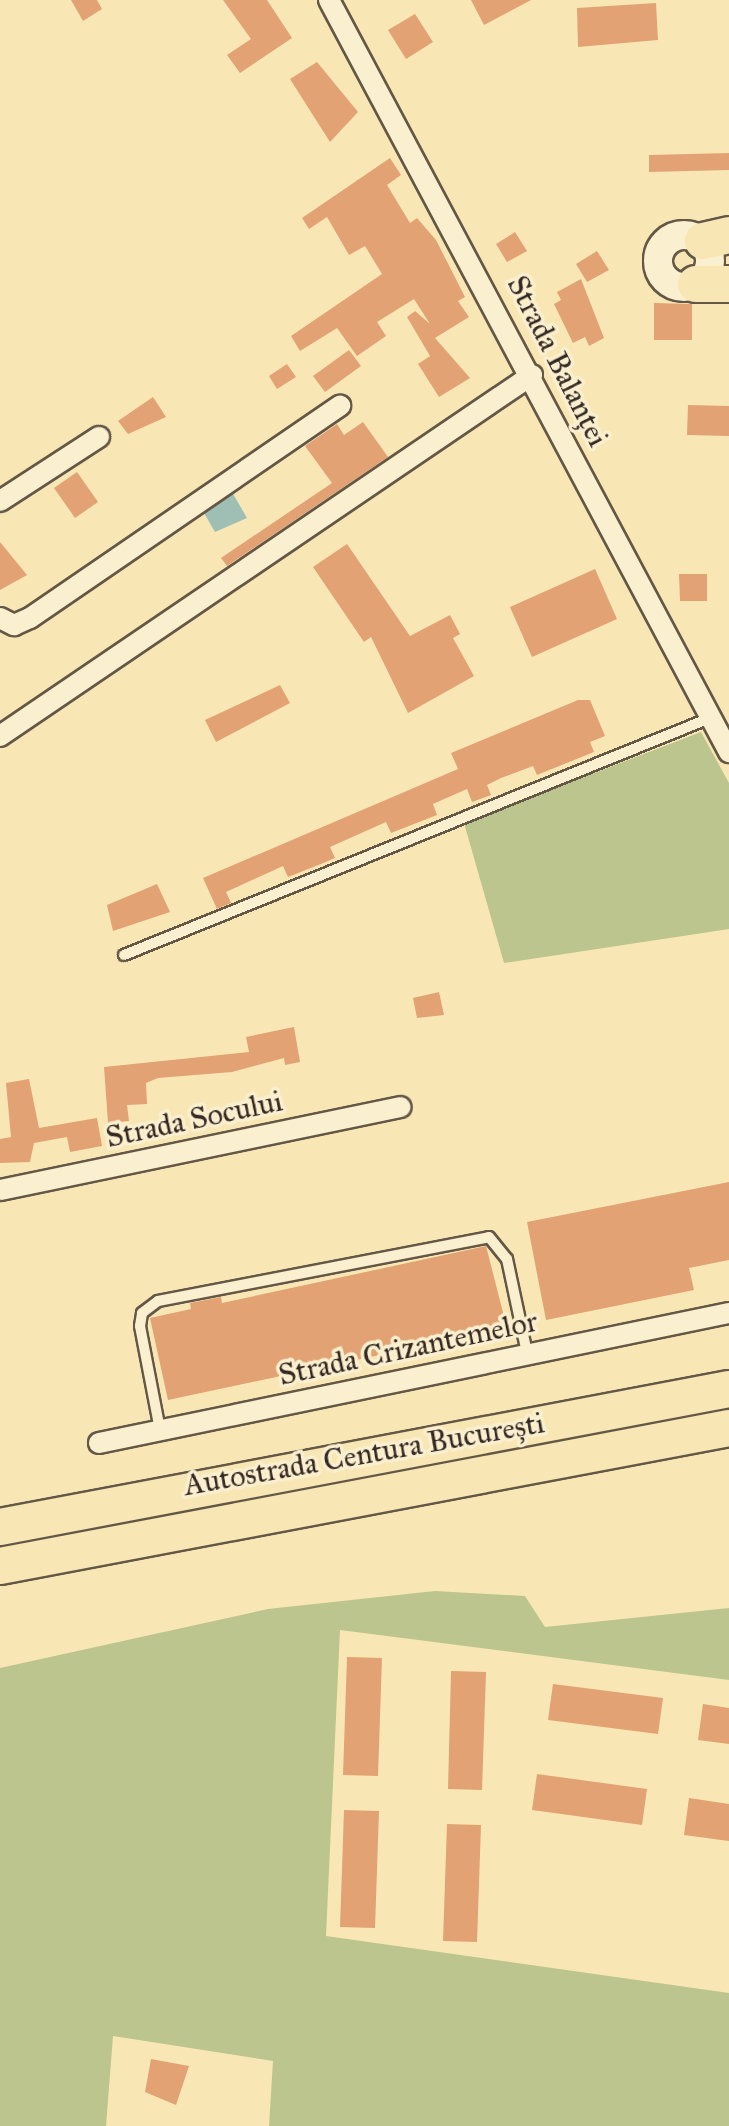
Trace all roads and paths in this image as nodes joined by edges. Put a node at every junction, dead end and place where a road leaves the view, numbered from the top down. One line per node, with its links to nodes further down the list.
1 (329, 0): 2 (street, Strada Balanței)
2 (532, 375): 7 (street, Strada Balanței); 8 (street)
3 (340, 406): 6 (street)
4 (99, 437): 5 (street)
5 (0, 501)
6 (0, 618)
7 (710, 718): 9 (street, Strada Balanței); 10 (lane)
8 (0, 736)
9 (729, 752)
10 (124, 955)
11 (400, 1107): 12 (street, Strada Socului)
12 (0, 1190)
13 (729, 1313): 14 (street, Strada Crizantemelor)
14 (527, 1353): 17 (street, Strada Crizantemelor); 17 (lane)
15 (729, 1389): 19 (highway, Autostrada Centura București)
16 (729, 1428): 20 (highway, Autostrada Centura București)
17 (160, 1430): 18 (street, Strada Crizantemelor)
18 (99, 1443)
19 (0, 1527)
20 (0, 1566)

